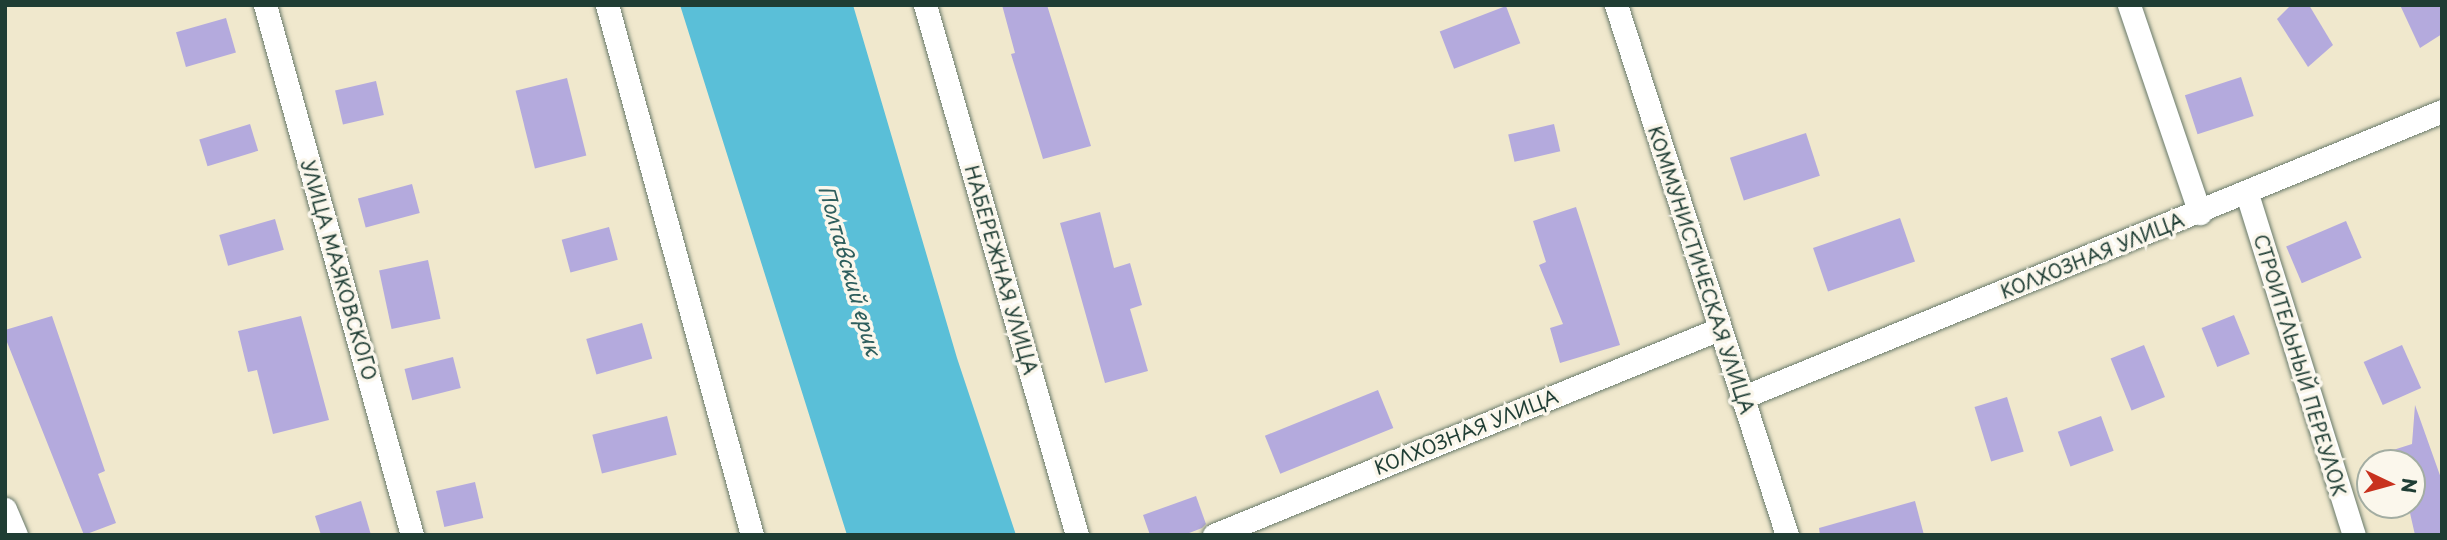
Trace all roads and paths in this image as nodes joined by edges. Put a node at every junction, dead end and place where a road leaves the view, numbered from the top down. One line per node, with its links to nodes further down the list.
1 (265, 5): 13 (street, УЛИЦА МАЯКОВСКОГО)
2 (607, 5): 14 (street)
3 (925, 5): 15 (street, НАБЕРЕЖНАЯ УЛИЦА)
4 (1616, 5): 9 (street, КОММУНИСТИЧЕСКАЯ УЛИЦА)
5 (2129, 5): 8 (street)
6 (2442, 111): 7 (street, КОЛХОЗНАЯ УЛИЦА)
7 (2247, 194): 8 (street, КОЛХОЗНАЯ УЛИЦА); 18 (street, СТРОИТЕЛЬНЫЙ ПЕРЕУЛОК)
8 (2200, 213): 10 (street, КОЛХОЗНАЯ УЛИЦА)
9 (1719, 329): 10 (street, КОММУНИСТИЧЕСКАЯ УЛИЦА); 16 (street, КОЛХОЗНАЯ УЛИЦА)
10 (1741, 397): 17 (street, КОММУНИСТИЧЕСКАЯ УЛИЦА)
11 (5, 509): 12 (street)
12 (16, 535)
13 (412, 535)
14 (752, 535)
15 (1077, 535)
16 (1214, 535)
17 (1787, 535)
18 (2354, 535)

